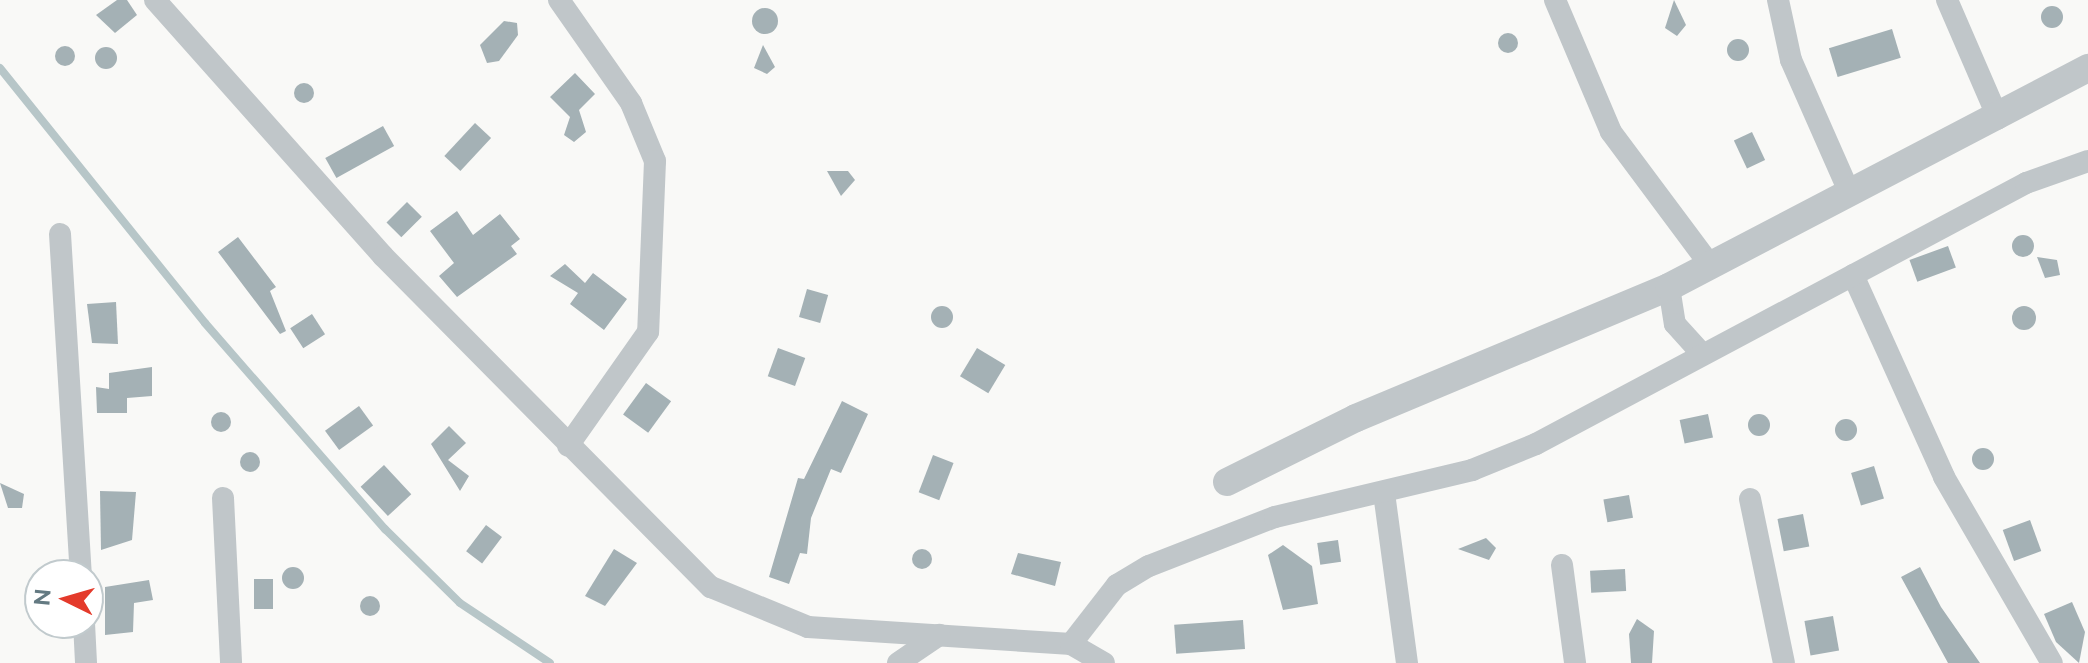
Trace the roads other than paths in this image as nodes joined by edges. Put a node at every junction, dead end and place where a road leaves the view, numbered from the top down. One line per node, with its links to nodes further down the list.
1 (155, 0): 15 (street)
2 (559, 0): 15 (street)
3 (1555, 0): 11 (street)
4 (1778, 0): 9 (street)
5 (1947, 0): 7 (street)
6 (2088, 68): 7 (street)
7 (1998, 118): 9 (street)
8 (2088, 161): 12 (street)
9 (1850, 194): 11 (street)
10 (60, 234): 20 (street)
11 (1711, 266): 13 (street)
12 (1853, 275): 14 (street); 32 (street)
13 (1669, 287): 14 (street); 16 (street)
14 (1702, 354): 17 (street)
15 (568, 446): 22 (street)
16 (1227, 482)
17 (1384, 493): 24 (street); 29 (street)
18 (223, 498): 26 (street)
19 (1750, 499): 31 (street)
20 (80, 559)
21 (1562, 565): 30 (street)
22 (939, 635): 24 (street); 27 (street)
23 (85, 639): 25 (street)
24 (1071, 644): 28 (street)
25 (86, 663)
26 (231, 663)
27 (898, 663)
28 (1104, 663)
29 (1407, 663)
30 (1575, 663)
31 (1784, 663)
32 (2052, 663)

